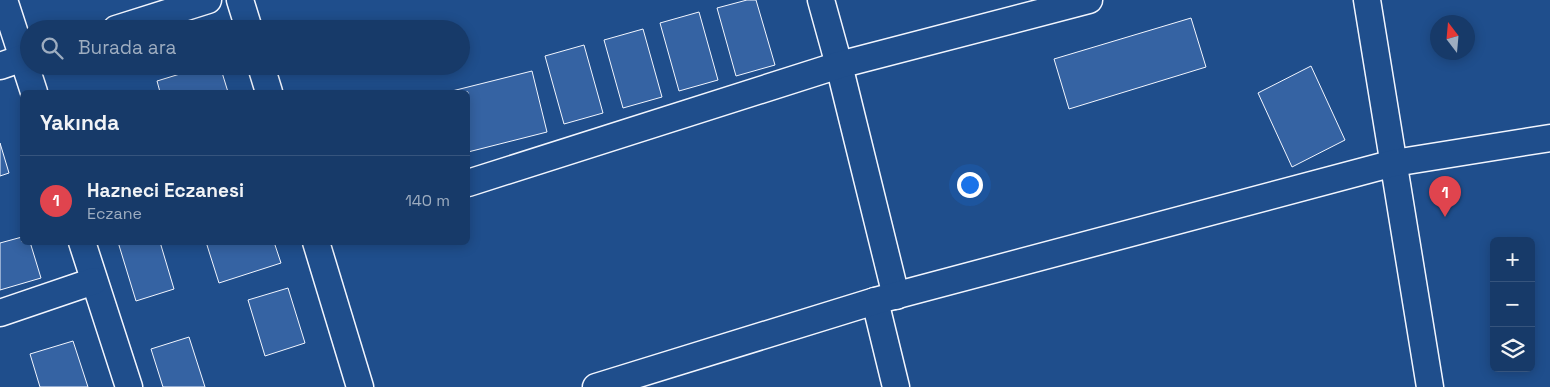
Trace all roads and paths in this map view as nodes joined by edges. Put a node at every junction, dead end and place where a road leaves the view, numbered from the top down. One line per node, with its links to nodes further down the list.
1 (4, 0): 9 (street)
2 (208, 0): 7 (street)
3 (240, 0): 8 (street)
4 (821, 0): 10 (street)
5 (1088, 0): 10 (street)
6 (1367, 0): 16 (street)
7 (145, 20)
8 (246, 20)
9 (17, 60)
10 (839, 65): 17 (street); 21 (street)
11 (25, 75): 13 (street)
12 (264, 75): 14 (street)
13 (33, 90)
14 (268, 90)
15 (1550, 138): 16 (street)
16 (1394, 163): 21 (street); 27 (street)
17 (470, 182)
18 (83, 245): 20 (street)
19 (317, 245): 24 (street)
20 (94, 281): 22 (street); 23 (street)
21 (886, 298): 25 (street); 26 (street)
22 (0, 313)
23 (129, 387)
24 (360, 387)
25 (596, 387)
26 (896, 387)
27 (1430, 387)

